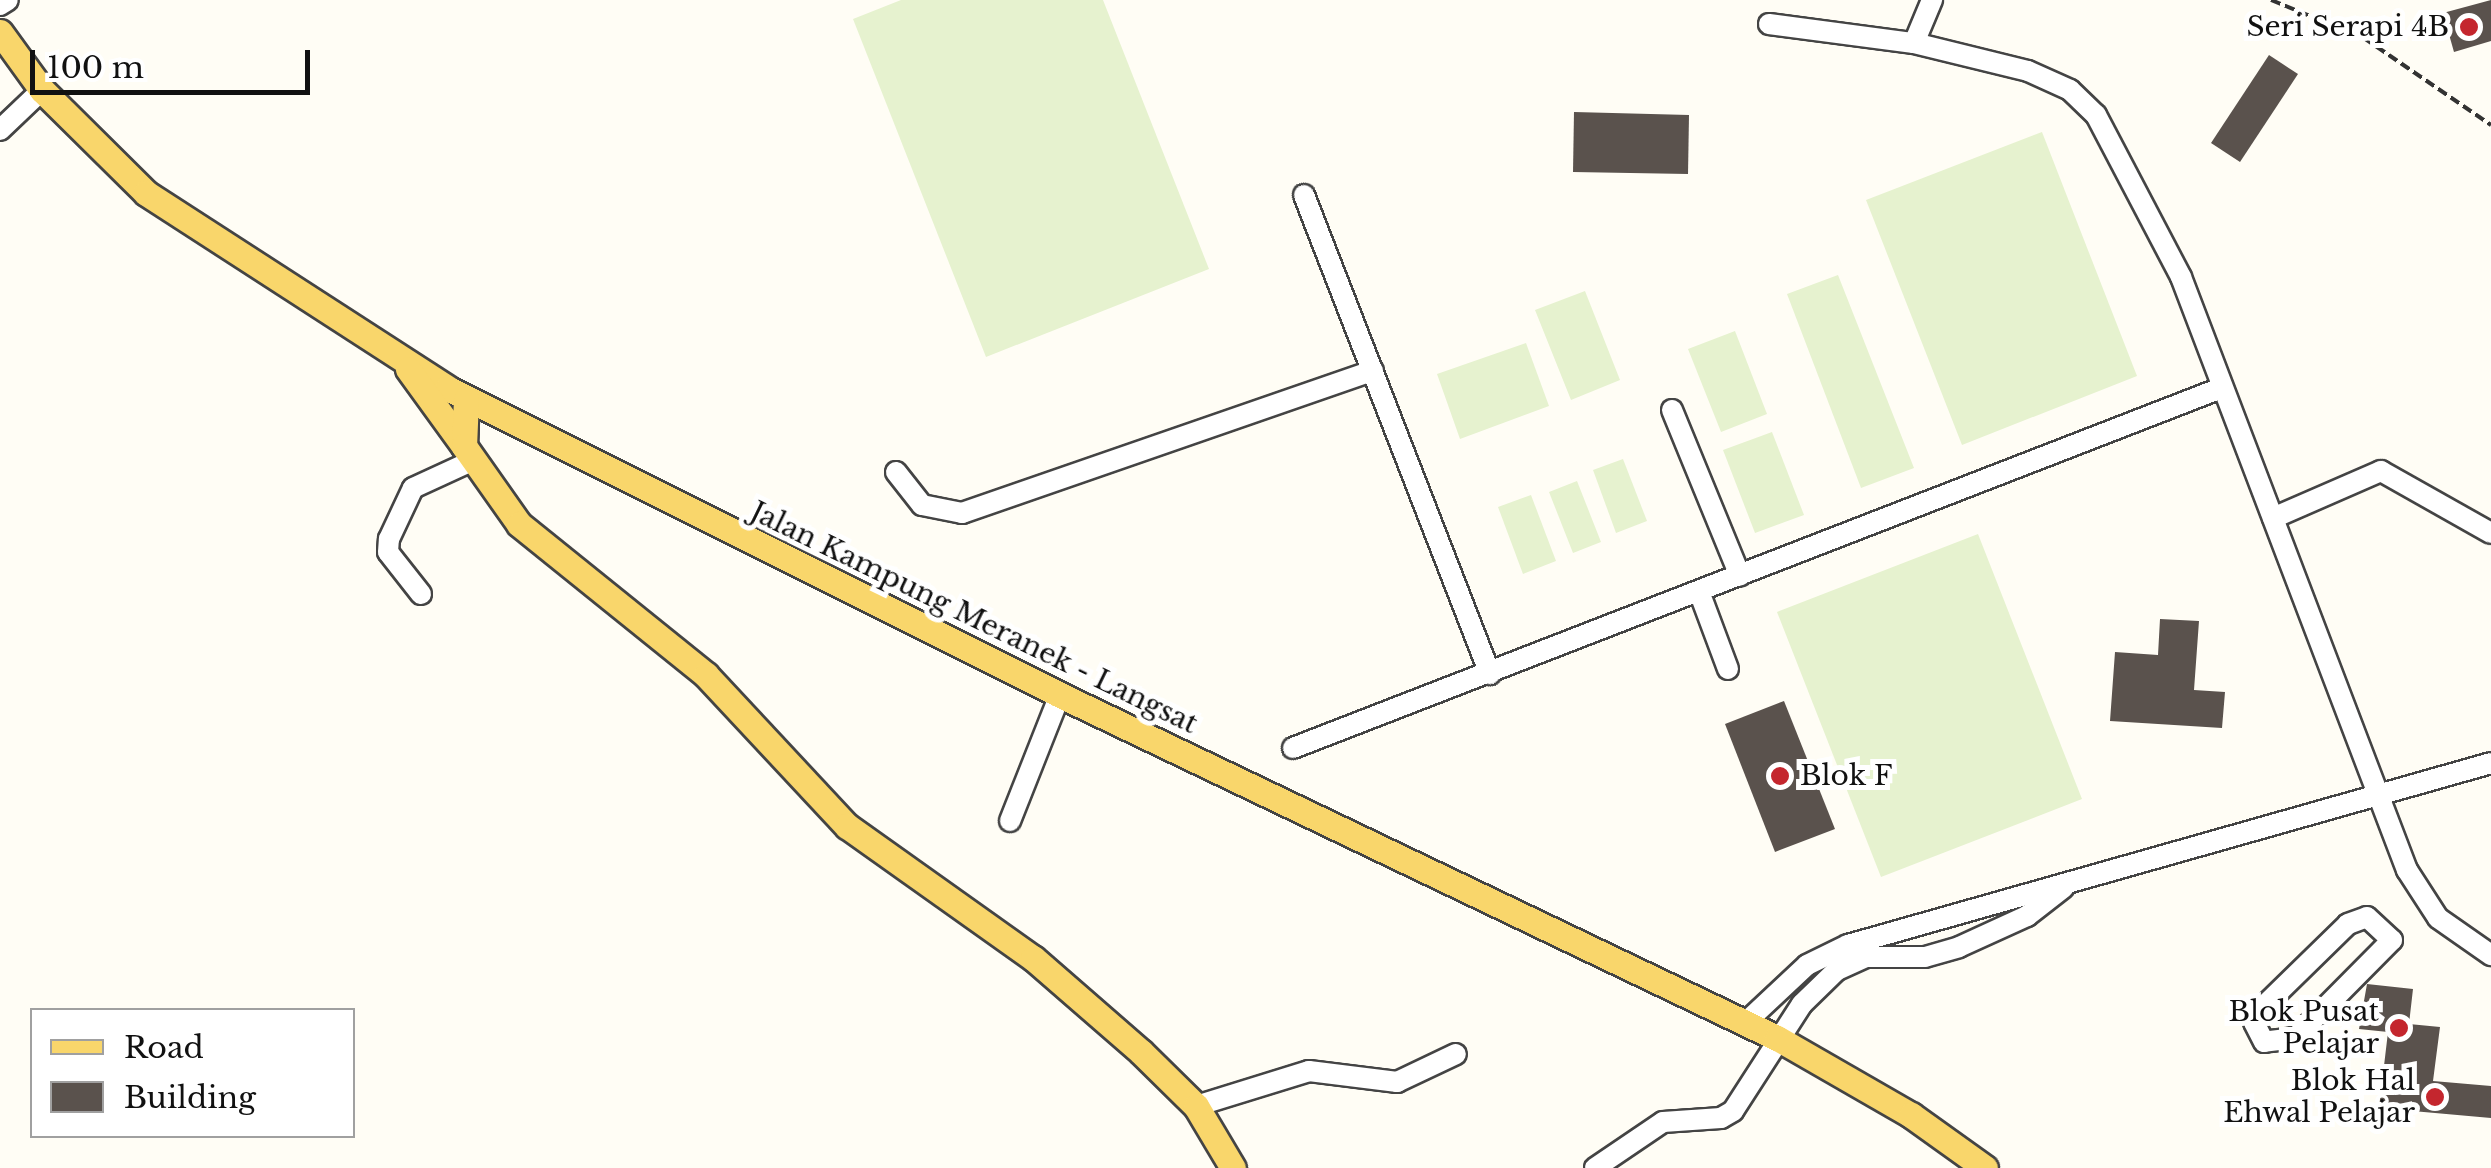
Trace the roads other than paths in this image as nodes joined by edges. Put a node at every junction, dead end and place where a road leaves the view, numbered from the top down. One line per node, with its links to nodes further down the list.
1 (8, 0): 3 (street)
2 (1932, 0): 6 (street)
3 (0, 5)
4 (1768, 24): 6 (street)
5 (0, 32): 7 (main road, Jalan Kampung Meranek - Langsat)
6 (1914, 43): 12 (street)
7 (42, 90): 8 (street); 10 (main road, Jalan Kampung Meranek - Langsat)
8 (0, 130)
9 (1304, 195): 11 (street)
10 (400, 358): 13 (main road, Jalan Kampung Meranek - Langsat); 16 (main road)
11 (1373, 371): 17 (street); 24 (street)
12 (2220, 388): 18 (street); 20 (street)
13 (466, 398): 15 (main road, Jalan Kampung Meranek - Langsat); 16 (main road)
14 (1672, 410): 20 (street)
15 (497, 414): 16 (main road); 25 (main road, Jalan Kampung Meranek - Langsat)
16 (469, 454): 21 (street); 38 (main road)
17 (896, 472)
18 (2273, 518): 19 (street); 28 (street)
19 (2491, 533)
20 (1740, 576): 22 (street)
21 (421, 594)
22 (1700, 594): 23 (street); 24 (street)
23 (1728, 669)
24 (1490, 674): 26 (street)
25 (1060, 695): 29 (street); 35 (main road, Jalan Kampung Meranek - Langsat)
26 (1293, 748)
27 (2491, 764): 28 (street)
28 (2379, 794): 30 (street); 33 (street)
29 (1010, 820)
30 (2072, 882): 31 (street); 34 (street)
31 (1880, 935): 34 (street); 35 (street)
32 (2392, 940): 32 (street)
33 (2491, 955)
34 (1886, 956): 36 (street)
35 (1744, 1024): 36 (main road, Jalan Kampung Meranek - Langsat)
36 (1778, 1038): 40 (street); 41 (main road, Jalan Kampung Meranek - Langsat)
37 (1456, 1054): 38 (street)
38 (1196, 1106): 39 (main road)
39 (1233, 1168)
40 (1595, 1168)
41 (1985, 1168)

